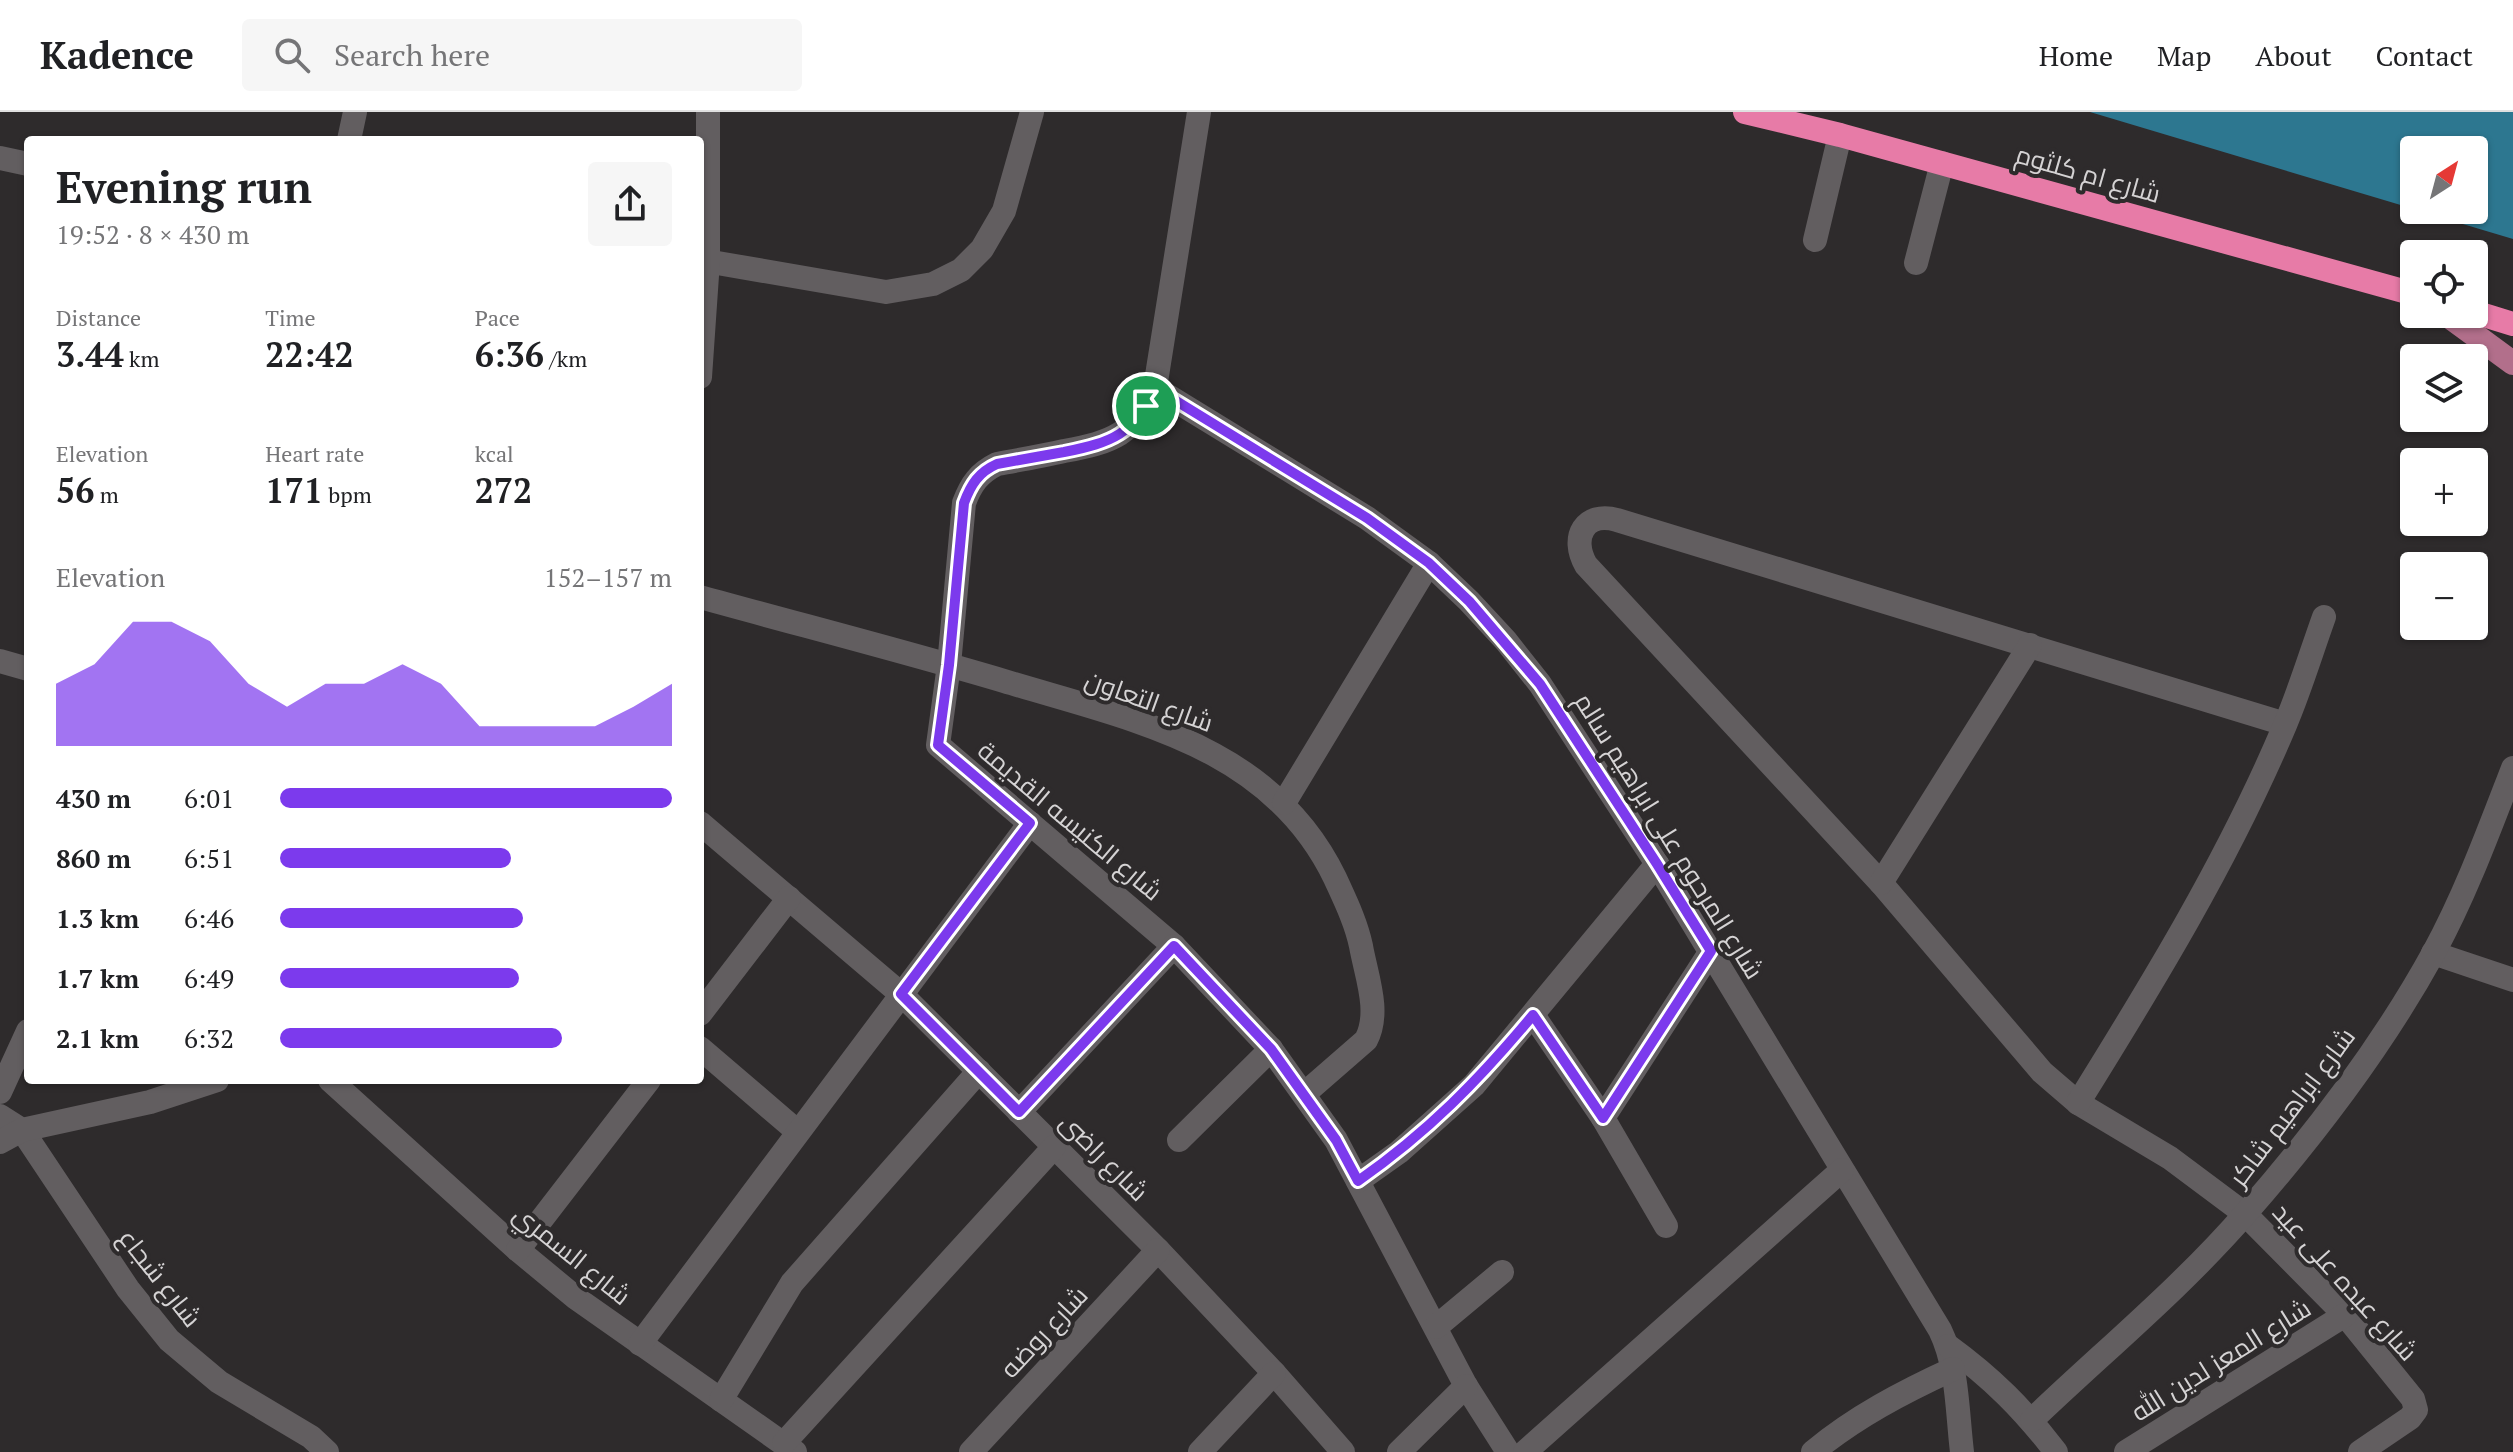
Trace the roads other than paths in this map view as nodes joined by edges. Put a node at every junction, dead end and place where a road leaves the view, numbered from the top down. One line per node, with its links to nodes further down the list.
1 (355, 112): 8 (street)
2 (708, 112): 13 (street)
3 (1032, 112): 13 (street)
4 (1199, 112): 20 (street, شارع الكنيسه القديمة)
5 (1745, 112): 7 (highway, شارع ام كلثوم)
6 (1800, 112): 7 (highway)
7 (1840, 135): 11 (highway, شارع ام كلثوم); 12 (street)
8 (350, 136)
9 (0, 158): 10 (street)
10 (24, 163)
11 (1942, 163): 14 (street); 15 (highway, شارع ام كلثوم)
12 (1815, 240)
13 (704, 260)
14 (1916, 263)
15 (2400, 290)
16 (2488, 316): 17 (highway)
17 (2513, 324)
18 (2465, 328): 19 (main road)
19 (2513, 363)
20 (1155, 388): 21 (street, شارع المرحوم على ابراهيم سالم); 26 (street, شارع الكنيسه القديمة)
21 (1429, 563): 30 (street); 33 (street, شارع المرحوم على ابراهيم سالم)
22 (704, 598): 26 (street, شارع التعاون)
23 (2324, 617): 28 (street)
24 (2030, 645): 28 (street); 34 (street); 34 (street, شارع عبده على عيد)
25 (0, 661): 27 (street)
26 (949, 665): 30 (street, شارع التعاون); 31 (street, شارع الكنيسه القديمة)
27 (24, 668)
28 (2285, 724): 52 (street)
29 (2513, 768): 38 (street, شارع ابراهيم شاكر)
30 (1284, 803): 51 (street, شارع التعاون)
31 (1030, 823): 36 (street, شارع الكنيسه القديمة); 40 (street)
32 (704, 826): 35 (street, شارع راضى)
33 (1657, 864): 37 (street, شارع المرحوم على ابراهيم سالم); 42 (street)
34 (1881, 883): 52 (street, شارع عبده على عيد)
35 (789, 898): 40 (street, شارع راضى); 41 (street)
36 (1174, 946): 44 (street, شارع الكنيسه القديمة); 53 (street)
37 (1711, 951): 55 (street); 61 (street, شارع المرحوم على ابراهيم سالم)
38 (2433, 953): 39 (street); 63 (street, شارع ابراهيم شاكر)
39 (2513, 980)
40 (901, 994): 46 (street, شارع راضى); 57 (street)
41 (704, 1009)
42 (1533, 1015): 55 (street); 62 (street)
43 (24, 1040): 50 (street)
44 (1271, 1049): 51 (street, شارع الكنيسه القديمة); 58 (street)
45 (704, 1051): 57 (street)
46 (979, 1071): 53 (street, شارع راضى); 74 (street)
47 (205, 1084): 56 (street)
48 (334, 1084): 65 (street, شارع السمري)
49 (646, 1084): 65 (street)
50 (0, 1092)
51 (1304, 1094): 62 (street, شارع الكنيسه القديمة)
52 (2078, 1103): 63 (street, شارع عبده على عيد)
53 (1019, 1112): 60 (street, شارع راضى)
54 (0, 1116): 56 (street)
55 (1603, 1118): 64 (street)
56 (22, 1130): 59 (street); 77 (street, شارع شجاع)
57 (798, 1132): 70 (street)
58 (1179, 1140)
59 (0, 1142)
60 (1054, 1147): 66 (street, شارع راضى); 76 (street)
61 (1842, 1170): 71 (street, شارع المرحوم على ابراهيم سالم); 83 (street)
62 (1358, 1181): 69 (street, شارع الكنيسه القديمة)
63 (2245, 1214): 68 (street, شارع عبده على عيد); 75 (street, شارع ابراهيم شاكر)
64 (1666, 1226)
65 (518, 1250): 70 (street, شارع السمري)
66 (1158, 1250): 72 (street, شارع راضى); 78 (street, شارع روضه)
67 (1502, 1272): 69 (street)
68 (2345, 1315): 87 (street, شارع المعز لدين الله); 88 (street, شارع عبده على عيد)
69 (1436, 1327): 73 (street, شارع الكنيسه القديمة)
70 (640, 1344): 74 (street, شارع السمري)
71 (1950, 1358): 75 (street); 84 (street); 85 (street, شارع المرحوم على ابراهيم سالم)
72 (1274, 1373): 79 (street); 80 (street, شارع راضى)
73 (1466, 1386): 81 (street); 82 (street, شارع الكنيسه القديمة)
74 (721, 1400): 76 (street, شارع السمري)
75 (2032, 1420): 86 (street)
76 (789, 1447)
77 (327, 1452)
78 (971, 1452)
79 (1200, 1452)
80 (1343, 1452)
81 (1399, 1452)
82 (1508, 1452)
83 (1525, 1452)
84 (1813, 1452)
85 (1962, 1452)
86 (2056, 1452)
87 (2126, 1452)
88 (2360, 1452)

